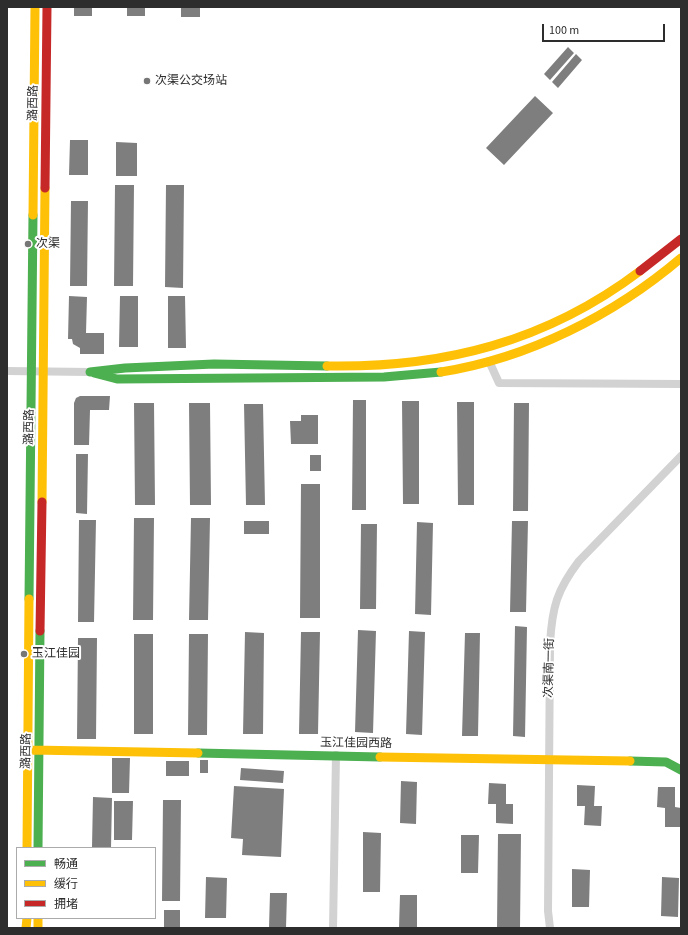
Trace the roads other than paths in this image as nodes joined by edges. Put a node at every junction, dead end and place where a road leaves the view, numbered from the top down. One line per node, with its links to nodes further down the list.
1 (35, 7): 7 (main road, 潞西路)
2 (47, 7): 8 (main road, 潞西路)
3 (681, 239): 9 (main road)
4 (681, 258): 5 (main road)
5 (488, 361): 9 (main road); 10 (street)
6 (7, 371): 7 (street)
7 (32, 372): 8 (street); 12 (main road, 潞西路)
8 (43, 372): 9 (street); 13 (main road, 潞西路)
9 (90, 372)
10 (681, 384)
11 (681, 456): 15 (street, 次渠南一街)
12 (28, 750): 13 (main road, 玉江佳园西路); 17 (main road, 潞西路)
13 (39, 750): 14 (main road, 玉江佳园西路); 18 (main road, 潞西路)
14 (336, 755): 15 (main road, 玉江佳园西路); 19 (street)
15 (550, 759): 16 (main road, 玉江佳园西路); 20 (street, 次渠南一街)
16 (681, 770)
17 (27, 847)
18 (38, 847)
19 (333, 928)
20 (550, 928)

